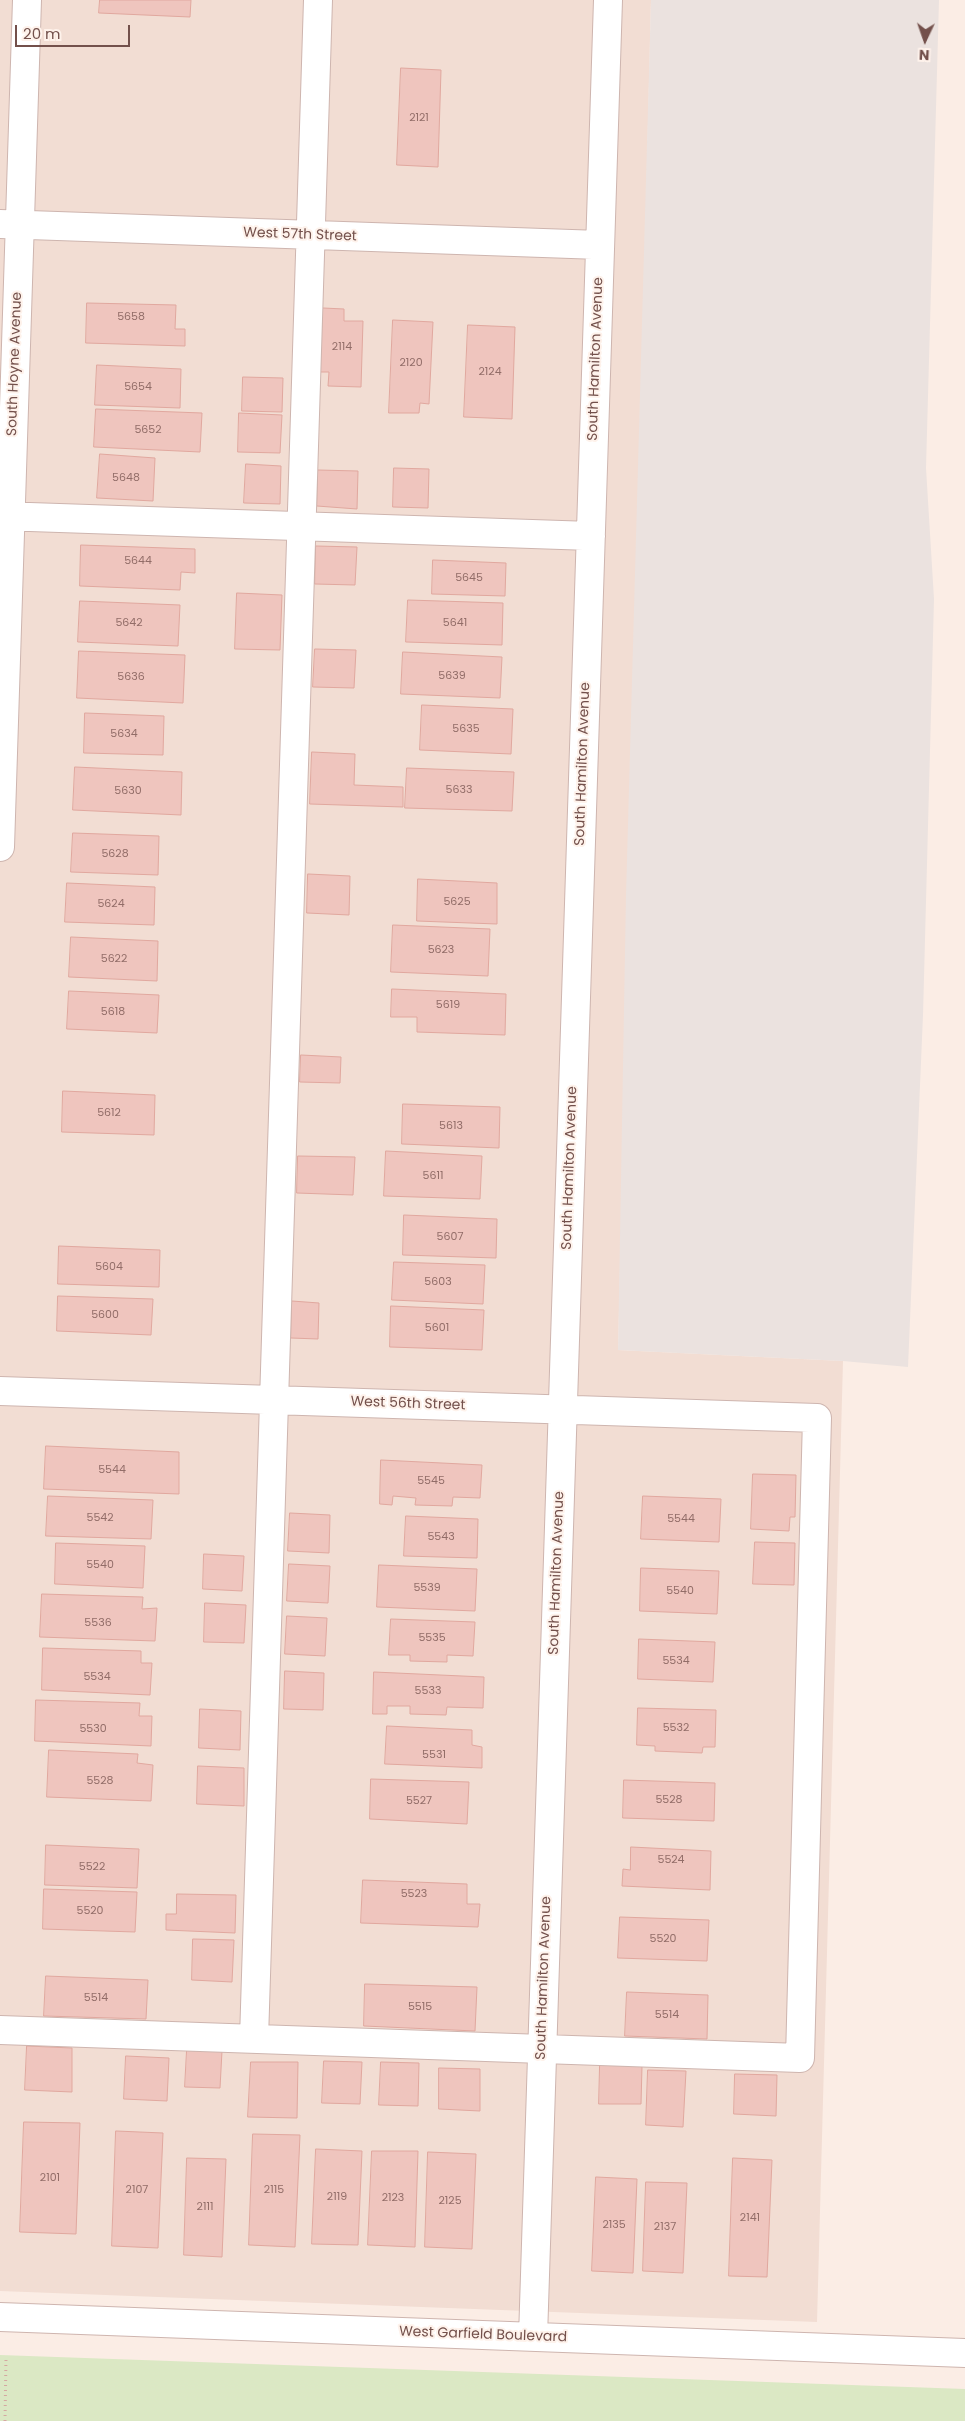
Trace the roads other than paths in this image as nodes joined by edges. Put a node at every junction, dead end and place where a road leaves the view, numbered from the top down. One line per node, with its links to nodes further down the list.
1 (27, 0): 4 (street, South Hoyne Avenue)
2 (318, 0): 5 (street)
3 (608, 0): 6 (street, South Hamilton Avenue)
4 (10, 224): 5 (street, West 57th Street); 7 (street, South Hoyne Avenue)
5 (311, 235): 6 (street, West 57th Street); 8 (street)
6 (600, 245): 9 (street, South Hamilton Avenue)
7 (5, 516): 8 (street); 10 (street, South Hoyne Avenue)
8 (302, 526): 9 (street); 12 (street)
9 (590, 536): 13 (street, South Hamilton Avenue)
10 (0, 847)
11 (0, 1391): 12 (street, West 56th Street)
12 (274, 1399): 13 (street, West 56th Street); 15 (street)
13 (562, 1408): 16 (street, South Hamilton Avenue); 16 (street, West 56th Street)
14 (0, 2030): 15 (street)
15 (254, 2039): 16 (street)
16 (541, 2049): 18 (street, South Hamilton Avenue)
17 (0, 2317): 18 (street, West Garfield Boulevard)
18 (532, 2337): 19 (street, West Garfield Boulevard)
19 (965, 2353)

